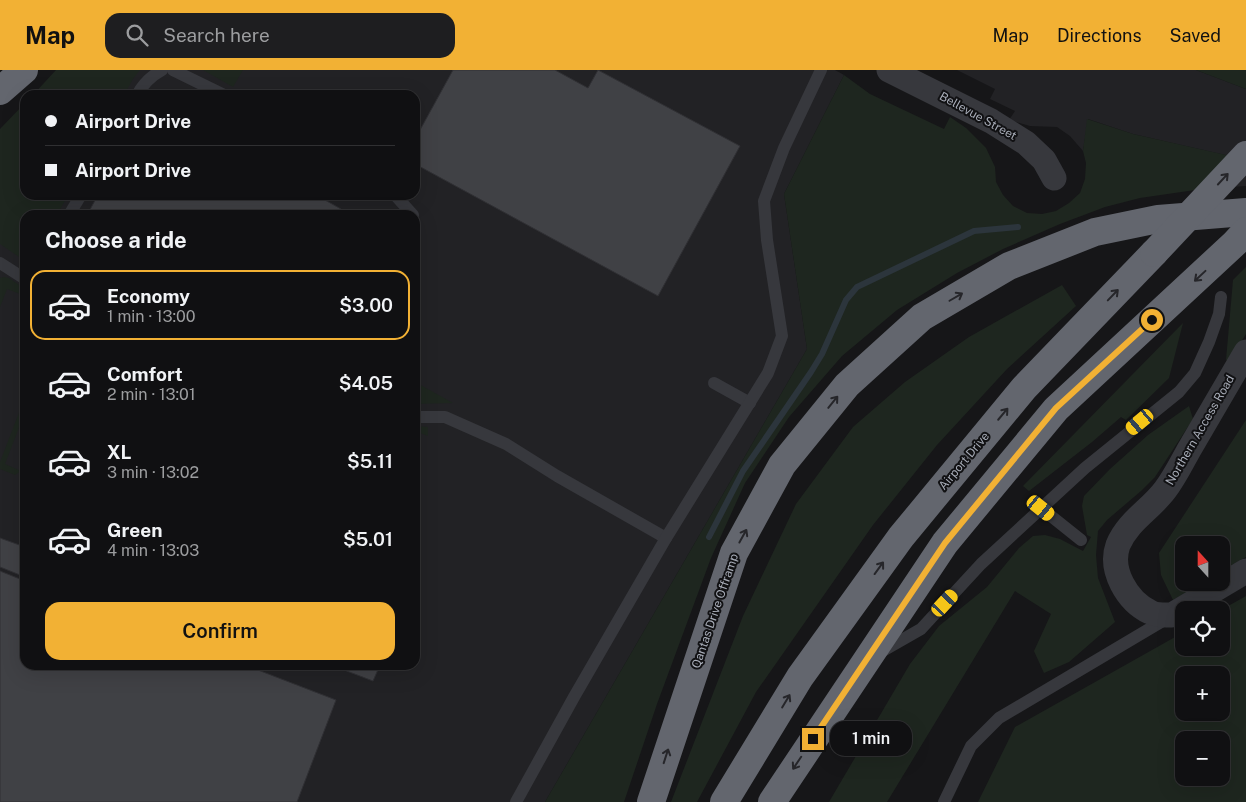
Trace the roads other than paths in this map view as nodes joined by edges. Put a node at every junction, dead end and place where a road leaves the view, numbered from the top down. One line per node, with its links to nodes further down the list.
1 (24, 70): 8 (highway)
2 (162, 70): 6 (lane)
3 (173, 70): 7 (lane)
4 (821, 70): 20 (lane)
5 (889, 70): 10 (street, Bellevue Street)
6 (140, 90)
7 (214, 90)
8 (0, 91)
9 (1246, 155): 30 (highway, Airport Drive, one-way to 9, bridge)
10 (1054, 178)
11 (400, 200): 12 (lane)
12 (409, 210)
13 (1246, 212): 29 (highway, Qantas Drive Offramp, one-way to 13)
14 (1242, 236): 27 (highway, one-way to 27)
15 (0, 263): 16 (lane)
16 (20, 276)
17 (1221, 297): 22 (lane)
18 (1246, 352): 26 (street, Northern Access Road)
19 (714, 382): 20 (lane)
20 (750, 403): 23 (lane)
21 (420, 417): 23 (lane)
22 (1041, 508): 24 (lane); 27 (lane)
23 (666, 538): 28 (lane)
24 (1081, 540)
25 (1246, 571): 26 (street)
26 (1172, 615): 32 (lane)
27 (864, 662): 31 (highway, one-way to 31)
28 (516, 802)
29 (651, 802)
30 (724, 802)
31 (772, 802)
32 (944, 802)

